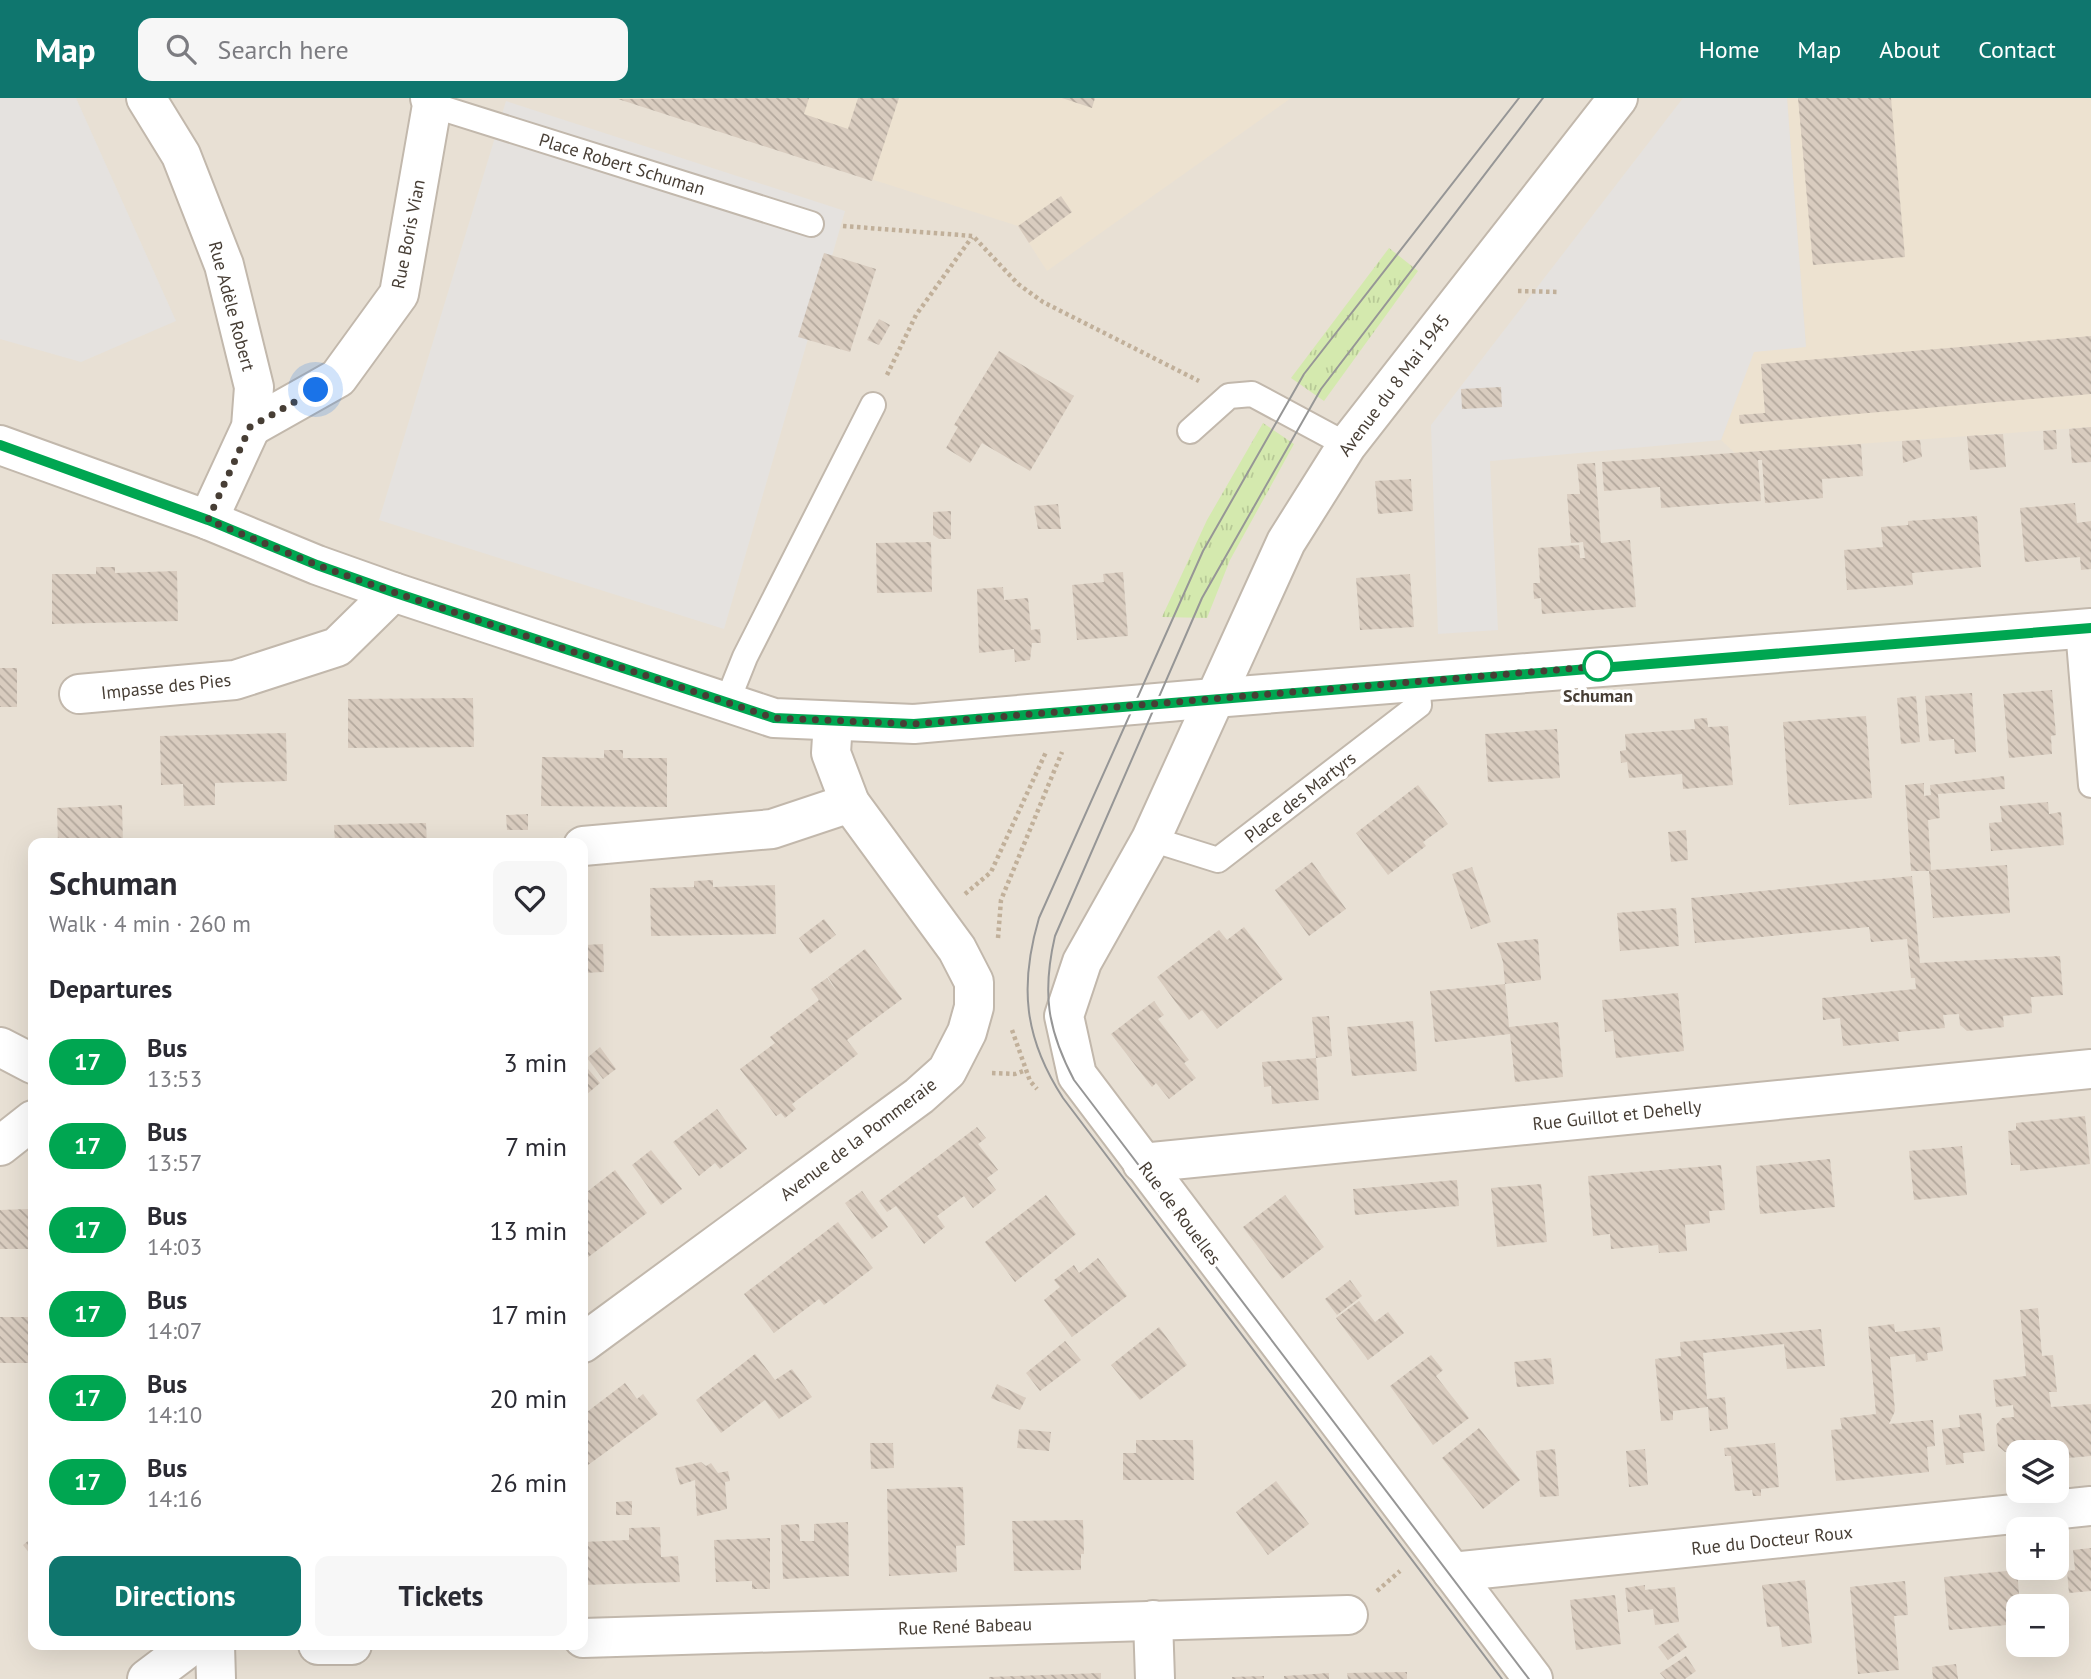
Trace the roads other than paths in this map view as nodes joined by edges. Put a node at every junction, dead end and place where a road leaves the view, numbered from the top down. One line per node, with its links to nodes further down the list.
1 (146, 98): 6 (street, Rue Adèle Robert)
2 (1618, 98): 9 (street, Avenue du 8 Mai 1945)
3 (431, 102): 4 (lane, Place Robert Schuman); 6 (street, Rue Boris Vian)
4 (811, 224)
5 (873, 405): 16 (lane)
6 (250, 427): 10 (street, Rue Adèle Robert)
7 (1190, 431): 9 (lane)
8 (0, 444): 10 (street)
9 (1347, 444): 15 (street, Avenue du 8 Mai 1945)
10 (208, 520): 11 (street)
11 (393, 592): 14 (street, Impasse des Pies); 16 (street)
12 (2085, 628): 13 (street); 18 (lane)
13 (1417, 681): 15 (street); 20 (lane, Place des Martyrs)
14 (79, 694)
15 (1214, 698): 17 (street); 20 (street, Rue de Rouelles)
16 (727, 702): 17 (street)
17 (833, 721): 19 (street, Avenue de la Pommeraie)
18 (2091, 785)
19 (850, 803): 21 (street); 28 (street, Avenue de la Pommeraie)
20 (1151, 839): 27 (street, Rue de Rouelles)
21 (588, 846)
22 (0, 1047): 23 (street)
23 (28, 1061)
24 (2091, 1069): 27 (street, Rue Guillot et Dehelly)
25 (28, 1124): 26 (street)
26 (0, 1146)
27 (1142, 1163): 30 (street, Rue de Rouelles)
28 (588, 1339)
29 (2091, 1506): 30 (street, Rue du Docteur Roux)
30 (1452, 1572): 39 (street, Rue de Rouelles)
31 (1348, 1615): 32 (street, Rue René Babeau)
32 (1153, 1620): 33 (street, Rue René Babeau); 38 (street)
33 (588, 1638)
34 (186, 1650): 36 (street)
35 (215, 1650): 37 (street)
36 (148, 1679)
37 (216, 1679)
38 (1156, 1679)
39 (1533, 1679)

